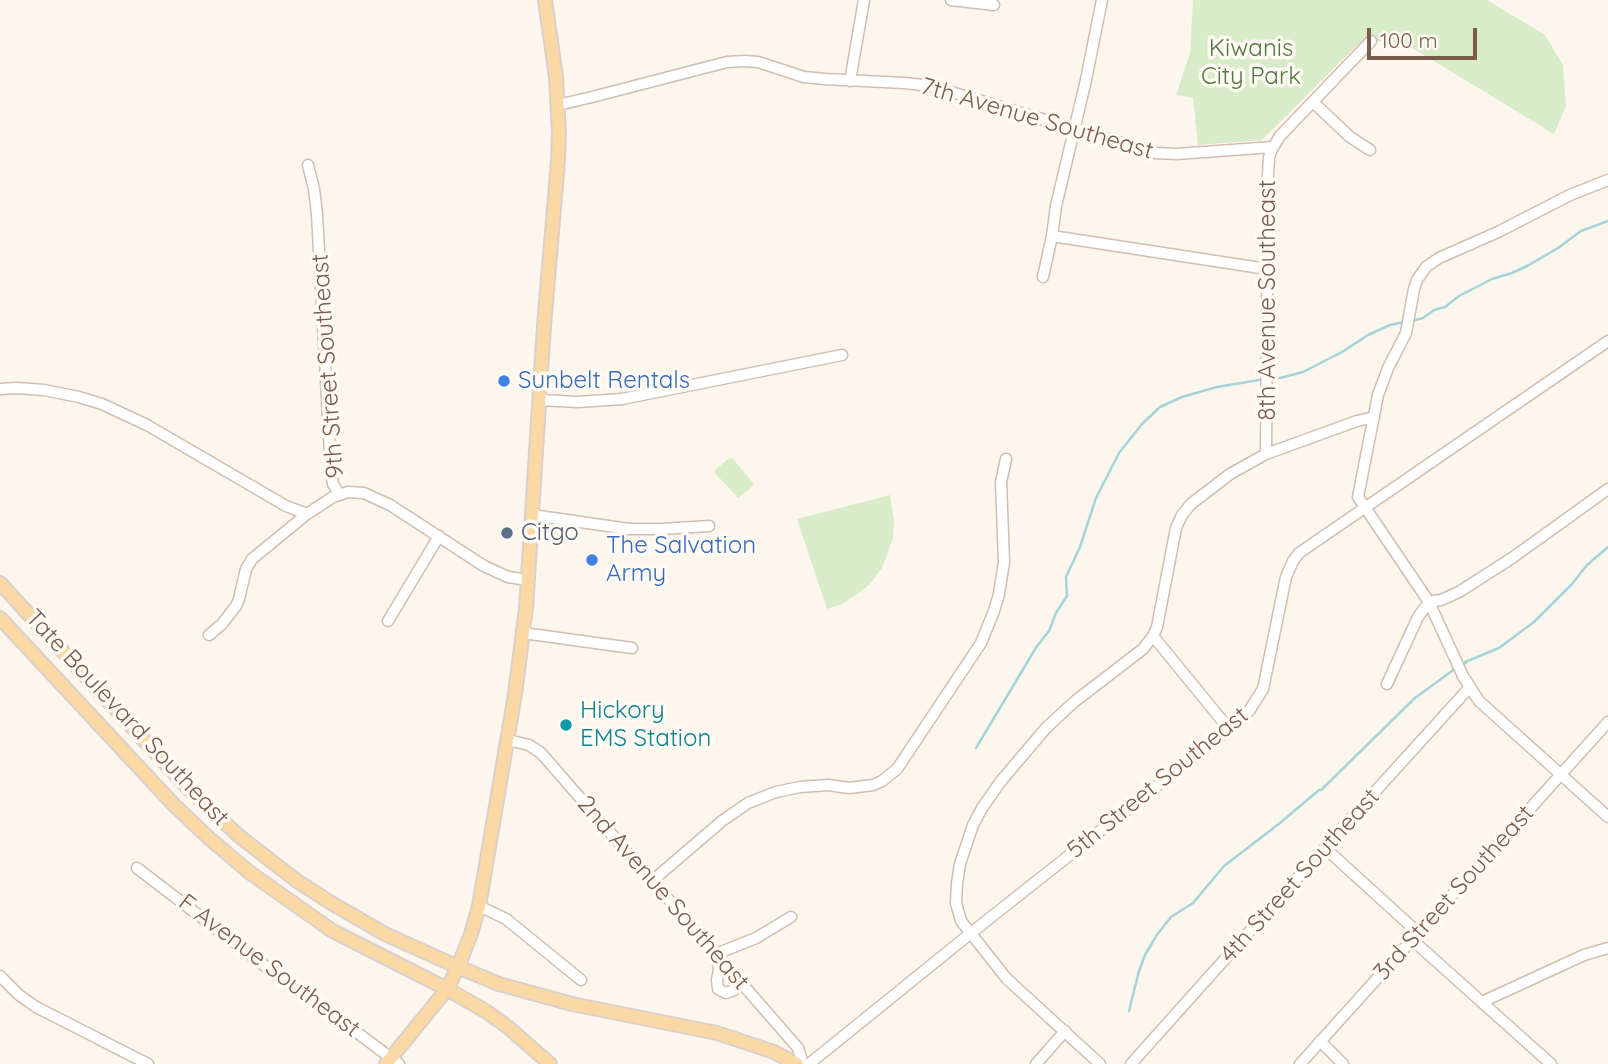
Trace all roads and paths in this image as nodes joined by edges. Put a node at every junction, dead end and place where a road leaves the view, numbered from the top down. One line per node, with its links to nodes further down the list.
1 (545, 0): 9 (main road)
2 (864, 0): 7 (street)
3 (951, 0): 5 (street)
4 (1102, 0): 10 (street)
5 (994, 5)
6 (1370, 41): 8 (street)
7 (850, 80): 9 (street, 7th Avenue Southeast); 10 (street, 7th Avenue Southeast)
8 (1313, 102): 11 (street); 12 (street)
9 (558, 105): 21 (main road)
10 (1075, 129): 11 (street, 7th Avenue Southeast); 15 (street)
11 (1273, 147): 16 (street, 8th Avenue Southeast)
12 (1370, 150)
13 (307, 165): 26 (street, 9th Street Southeast)
14 (1608, 180): 22 (street)
15 (1052, 236): 16 (street); 17 (street)
16 (1267, 269): 23 (street, 8th Avenue Southeast)
17 (1043, 276)
18 (1608, 341): 27 (street, 5th Street Southeast)
19 (842, 355): 21 (street)
20 (0, 388): 28 (street)
21 (539, 400): 29 (main road)
22 (1374, 417): 23 (street); 27 (street)
23 (1266, 454): 39 (street)
24 (1006, 459): 50 (street)
25 (1608, 489): 34 (street)
26 (339, 494): 28 (street, 9th Street Southeast); 31 (street)
27 (1365, 508): 34 (street); 44 (street, 5th Street Southeast)
28 (307, 514): 38 (street, 9th Street Southeast)
29 (532, 515): 30 (street); 32 (main road)
30 (709, 526)
31 (439, 536): 32 (street); 36 (street)
32 (528, 580): 37 (main road)
33 (0, 583): 57 (main road, Tate Boulevard Southeast)
34 (1429, 602): 41 (street); 42 (street)
35 (0, 618): 61 (main road, Tate Boulevard Southeast)
36 (388, 621)
37 (523, 633): 40 (street); 45 (main road)
38 (209, 635)
39 (1153, 636): 44 (street); 53 (street)
40 (632, 648)
41 (1387, 684)
42 (1469, 688): 46 (street); 48 (street, 4th Street Southeast)
43 (1608, 722): 46 (street, 3rd Street Southeast)
44 (1229, 729): 53 (street, 5th Street Southeast)
45 (508, 740): 50 (street, 2nd Avenue Southeast); 51 (main road)
46 (1561, 774): 47 (street); 54 (street, 3rd Street Southeast)
47 (1608, 817)
48 (1325, 848): 54 (street); 73 (street, 4th Street Southeast)
49 (138, 868): 65 (street, F Avenue Southeast)
50 (652, 881): 56 (street, 2nd Avenue Southeast)
51 (479, 906): 57 (main road); 60 (street)
52 (791, 917): 56 (street)
53 (971, 933): 63 (street); 70 (street, 5th Street Southeast)
54 (1415, 936): 62 (street); 64 (street, 3rd Street Southeast)
55 (1608, 948): 62 (street)
56 (716, 954): 59 (street, 2nd Avenue Southeast); 59 (street)
57 (458, 967): 61 (main road); 68 (main road, Tate Boulevard Southeast)
58 (0, 976): 66 (street)
59 (737, 979): 69 (street, 2nd Avenue Southeast)
60 (580, 980)
61 (447, 989): 65 (main road); 67 (main road, Tate Boulevard Southeast)
62 (1482, 1002): 76 (street)
63 (1065, 1031): 71 (street); 72 (street)
64 (1320, 1041): 74 (street, 3rd Street Southeast); 75 (street)
65 (392, 1062)
66 (148, 1064)
67 (550, 1064)
68 (797, 1064)
69 (803, 1064)
70 (809, 1064)
71 (1036, 1064)
72 (1100, 1064)
73 (1131, 1064)
74 (1300, 1064)
75 (1343, 1064)
76 (1550, 1064)

